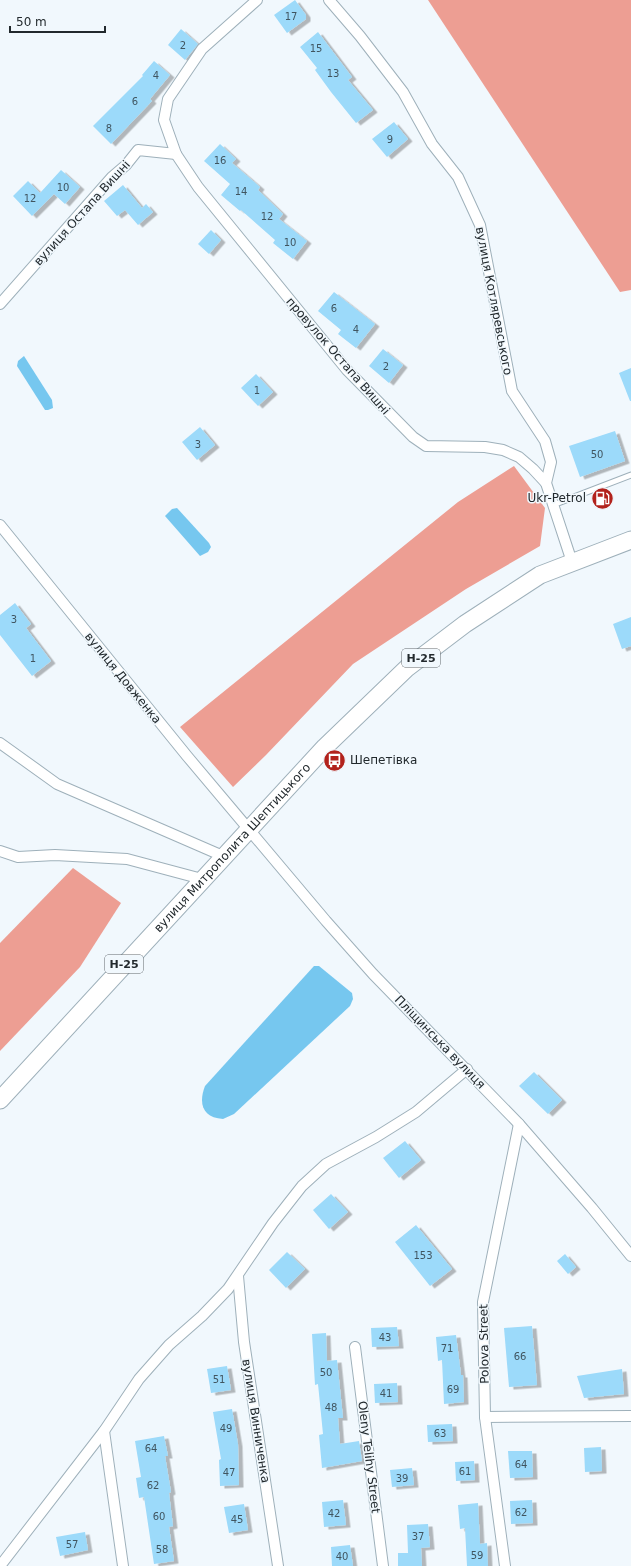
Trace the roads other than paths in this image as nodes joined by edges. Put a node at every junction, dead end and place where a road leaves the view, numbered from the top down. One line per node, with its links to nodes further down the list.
1 (257, 0): 3 (street)
2 (329, 0): 6 (street, вулиця Котляревського)
3 (176, 154): 4 (street, вулиця Остапа Вишні); 6 (street, провулок Остапа Вишні)
4 (0, 304)
5 (631, 476): 7 (lane)
6 (546, 483): 7 (street)
7 (553, 505): 10 (street)
8 (0, 525): 12 (street, вулиця Довженка)
9 (631, 540): 10 (main road, вулиця Митрополита Шептицького / Н-25)
10 (572, 562): 12 (main road, вулиця Митрополита Шептицького / Н-25)
11 (0, 743): 14 (street)
12 (249, 829): 14 (main road, вулиця Митрополита Шептицького / Н-25); 16 (street, Пліщинська вулиця)
13 (0, 851): 15 (street)
14 (223, 856): 15 (main road, вулиця Митрополита Шептицького / Н-25)
15 (202, 879): 17 (main road, вулиця Митрополита Шептицького / Н-25)
16 (467, 1070): 18 (street, Пліщинська вулиця); 20 (street)
17 (0, 1100)
18 (518, 1124): 19 (street, Пліщинська вулиця); 23 (street, Polova Street)
19 (631, 1256)
20 (238, 1276): 24 (street); 27 (street, вулиця Винниченка)
21 (355, 1347): 28 (street, Oleny Telihy Street)
22 (631, 1416): 23 (street)
23 (485, 1417): 29 (street, Polova Street)
24 (104, 1431): 25 (street); 26 (street)
25 (0, 1566)
26 (123, 1566)
27 (278, 1566)
28 (383, 1566)
29 (505, 1566)

